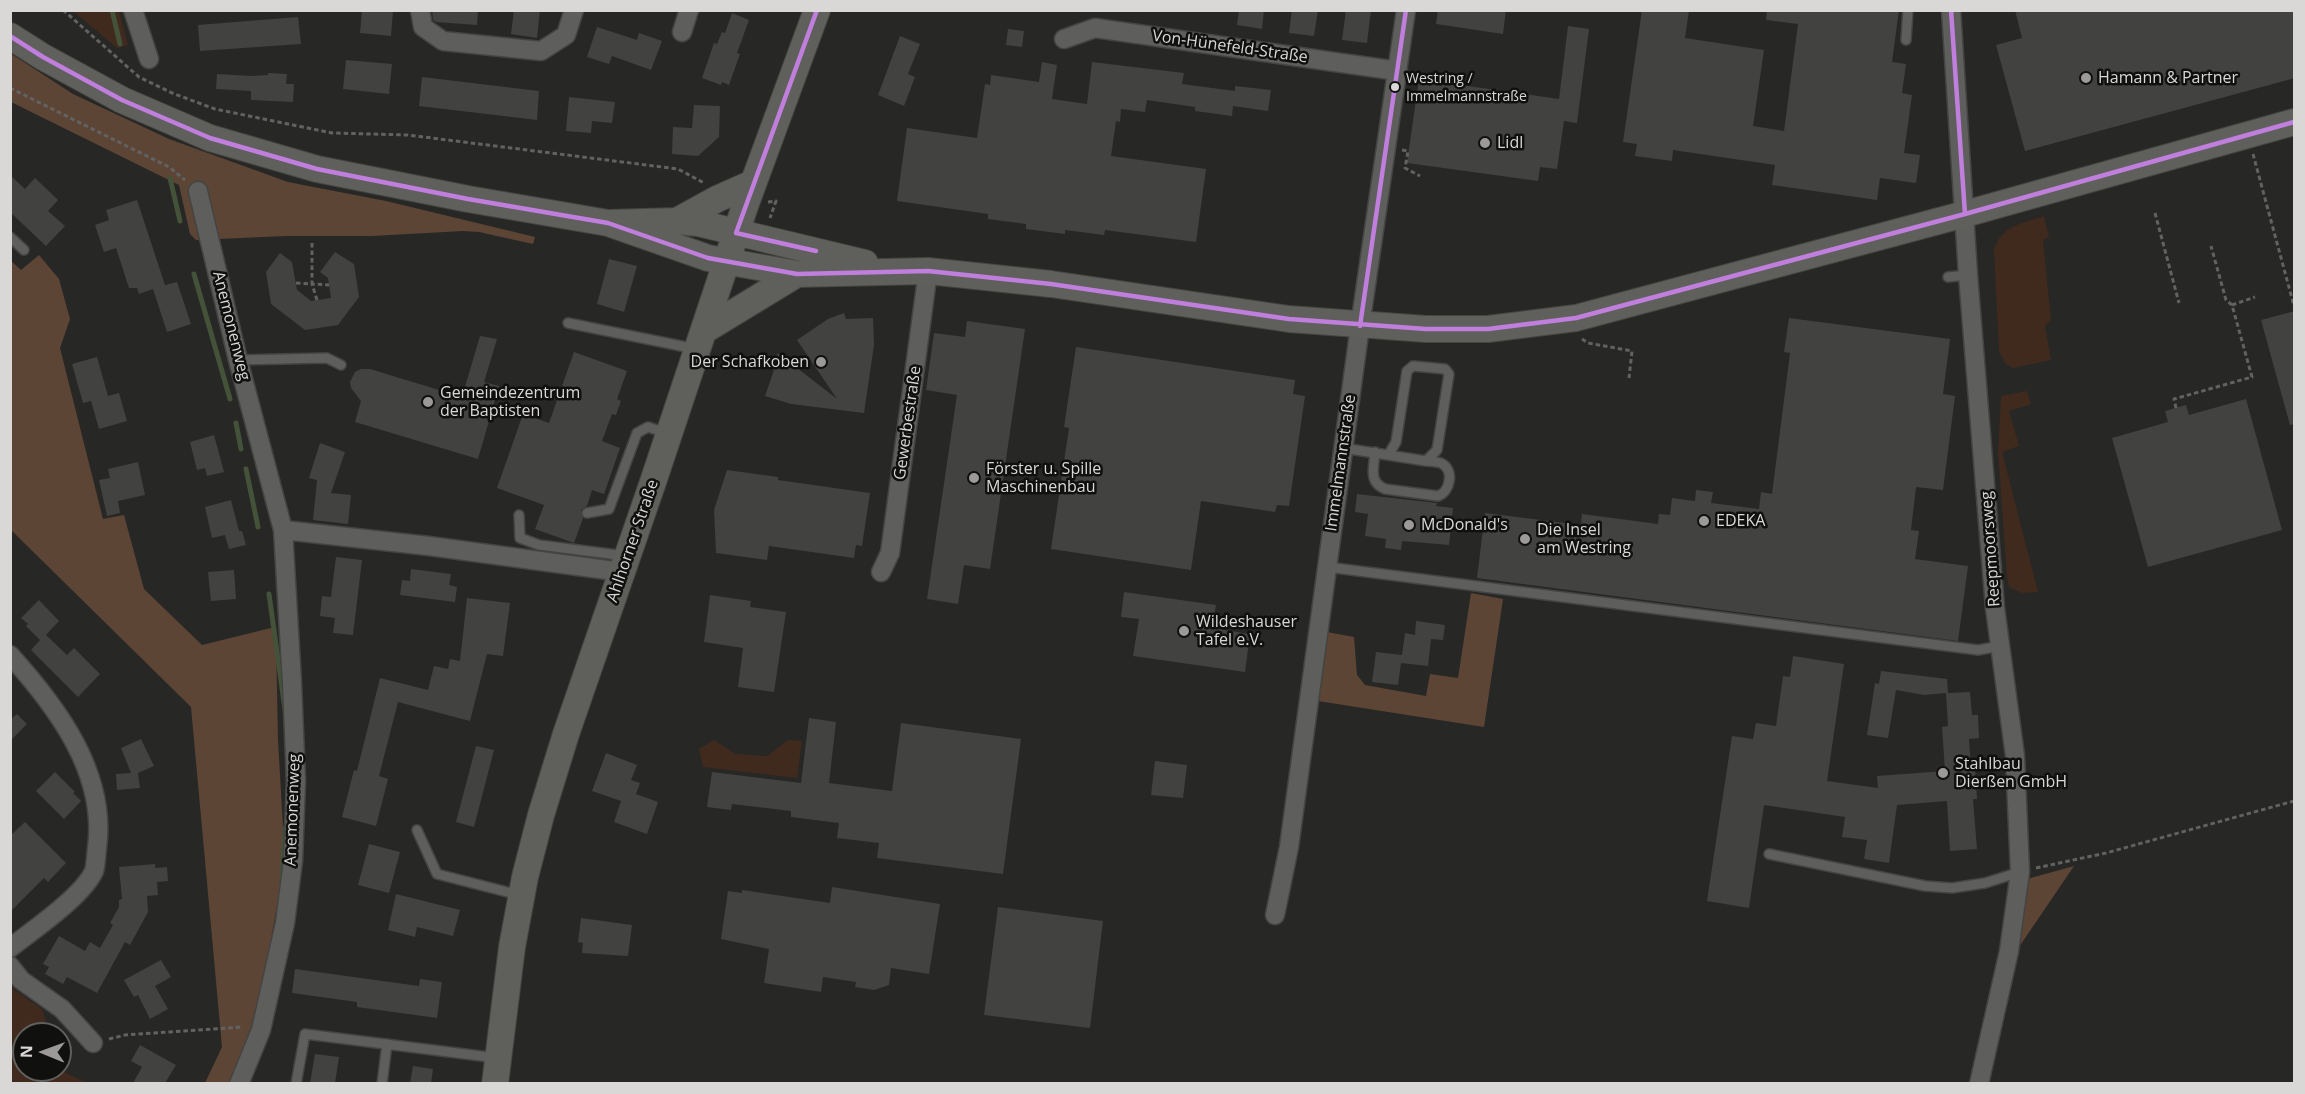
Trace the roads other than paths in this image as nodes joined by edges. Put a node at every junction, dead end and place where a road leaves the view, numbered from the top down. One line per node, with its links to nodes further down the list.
1 (133, 10): 13 (street)
2 (420, 10): 3 (street)
3 (574, 10)
4 (689, 10): 9 (street)
5 (817, 10): 17 (main road, Ahlhorner Straße)
6 (1406, 10): 14 (street, Immelmannstraße)
7 (1908, 10): 12 (lane)
8 (1951, 10): 18 (street, Reepmoorsweg)
9 (682, 32)
10 (10, 36): 20 (main road)
11 (1064, 39): 14 (street, Von-Hünefeld-Straße)
12 (1906, 40)
13 (149, 59)
14 (1398, 71): 31 (street, Immelmannstraße)
15 (2295, 122): 18 (main road)
16 (198, 191): 33 (street, Anemonenweg)
17 (749, 195): 19 (main road); 21 (main road, Ahlhorner Straße)
18 (1965, 214): 28 (street, Reepmoorsweg); 31 (main road)
19 (677, 221): 20 (main road); 21 (main road)
20 (608, 223): 24 (main road)
21 (736, 233): 24 (main road, Ahlhorner Straße); 25 (main road)
22 (10, 237): 23 (lane)
23 (24, 250)
24 (727, 261): 27 (main road); 32 (main road, Ahlhorner Straße)
25 (900, 270): 26 (main road); 27 (main road)
26 (928, 271): 31 (main road); 45 (street, Gewerbestraße)
27 (797, 274): 32 (main road)
28 (1968, 275): 29 (lane); 46 (street, Reepmoorsweg)
29 (1948, 277)
30 (568, 323): 32 (lane)
31 (1359, 326): 36 (street, Immelmannstraße)
32 (701, 340): 35 (main road, Ahlhorner Straße)
33 (238, 360): 34 (lane); 42 (street, Anemonenweg)
34 (341, 365)
35 (668, 434): 40 (lane); 43 (main road, Ahlhorner Straße)
36 (1343, 448): 37 (lane); 44 (street, Immelmannstraße)
37 (1375, 452): 38 (lane); 39 (lane)
38 (1389, 454): 39 (lane); 39 (lane)
39 (1426, 461)
40 (587, 513)
41 (519, 515): 43 (lane)
42 (283, 530): 43 (street); 58 (street, Anemonenweg)
43 (625, 564): 51 (main road, Ahlhorner Straße)
44 (1327, 567): 46 (lane); 52 (street, Immelmannstraße)
45 (881, 572)
46 (2001, 646): 50 (street, Reepmoorsweg)
47 (12, 661): 53 (street)
48 (417, 830): 51 (lane)
49 (1769, 854): 50 (lane)
50 (2020, 872): 61 (street, Reepmoorsweg)
51 (522, 896): 57 (main road, Ahlhorner Straße)
52 (1275, 915)
53 (10, 948)
54 (10, 966): 55 (street)
55 (93, 1043)
56 (387, 1044): 57 (lane); 59 (lane); 60 (lane)
57 (496, 1071)
58 (239, 1083)
59 (296, 1083)
60 (382, 1083)
61 (1979, 1083)

